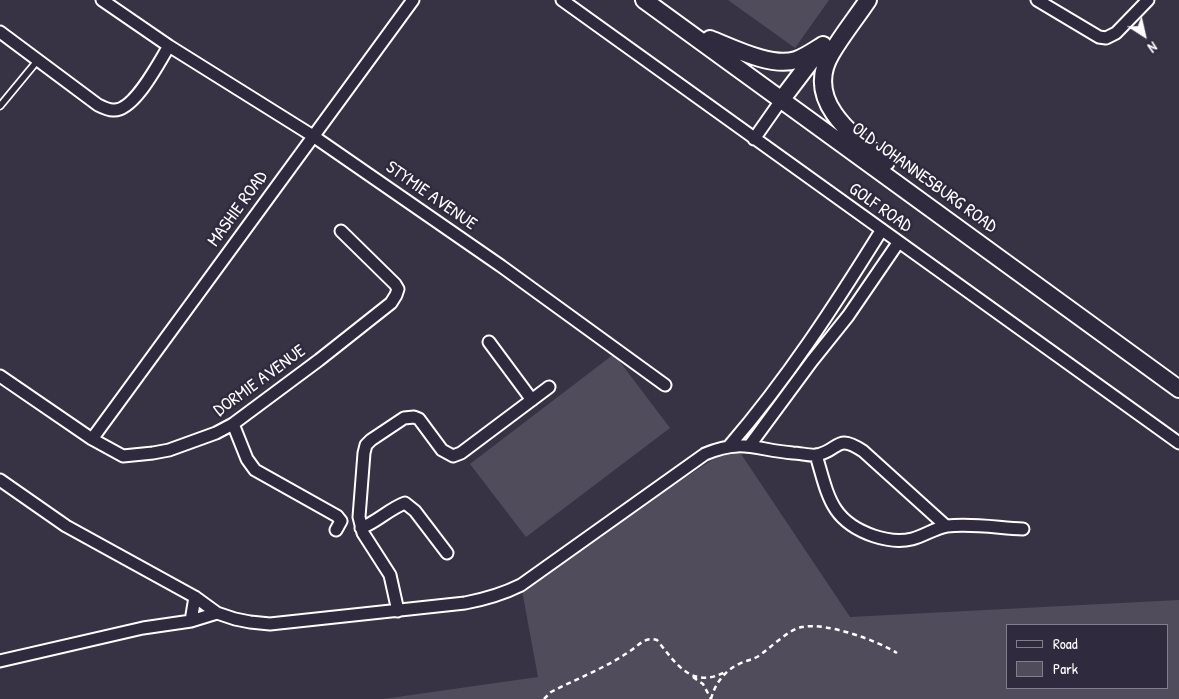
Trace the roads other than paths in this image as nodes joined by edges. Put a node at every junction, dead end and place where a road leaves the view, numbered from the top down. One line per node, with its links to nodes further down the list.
1 (102, 0): 12 (street, STYMIE AVENUE)
2 (413, 0): 16 (street, MASHIE ROAD)
3 (562, 0): 17 (street, GOLF ROAD)
4 (644, 0): 9 (main road, OLD JOHANNESBURG ROAD)
5 (858, 0): 11 (main road)
6 (868, 0): 18 (main road)
7 (1037, 0): 8 (street)
8 (1148, 0)
9 (687, 30): 11 (main road); 14 (main road, OLD JOHANNESBURG ROAD)
10 (0, 32): 13 (street)
11 (823, 45): 14 (main road)
12 (169, 46): 13 (street); 16 (street, STYMIE AVENUE)
13 (38, 60): 15 (lane)
14 (782, 99): 17 (street); 18 (main road, OLD JOHANNESBURG ROAD)
15 (0, 106)
16 (314, 136): 24 (street, STYMIE AVENUE); 29 (street, MASHIE ROAD)
17 (754, 139): 19 (street, GOLF ROAD)
18 (929, 207): 26 (main road, OLD JOHANNESBURG ROAD)
19 (881, 230): 21 (street, GOLF ROAD); 31 (street)
20 (341, 231): 28 (street, DORMIE AVENUE)
21 (898, 243): 30 (street, GOLF ROAD); 32 (street)
22 (489, 342): 27 (street)
23 (0, 376): 29 (street, DORMIE AVENUE)
24 (665, 385)
25 (549, 387): 27 (street)
26 (1179, 389)
27 (532, 400): 36 (street)
28 (233, 424): 29 (street, DORMIE AVENUE); 38 (street)
29 (92, 439)
30 (1179, 444)
31 (730, 445): 32 (street); 41 (street)
32 (750, 446): 33 (street)
33 (816, 455): 35 (street); 35 (street)
34 (0, 480): 40 (street)
35 (946, 526): 37 (street)
36 (362, 528): 39 (street); 41 (street)
37 (1023, 529)
38 (336, 530)
39 (447, 553)
40 (195, 597): 42 (street); 43 (street)
41 (398, 611): 42 (street)
42 (217, 613): 43 (street)
43 (191, 622): 44 (street)
44 (0, 661)

